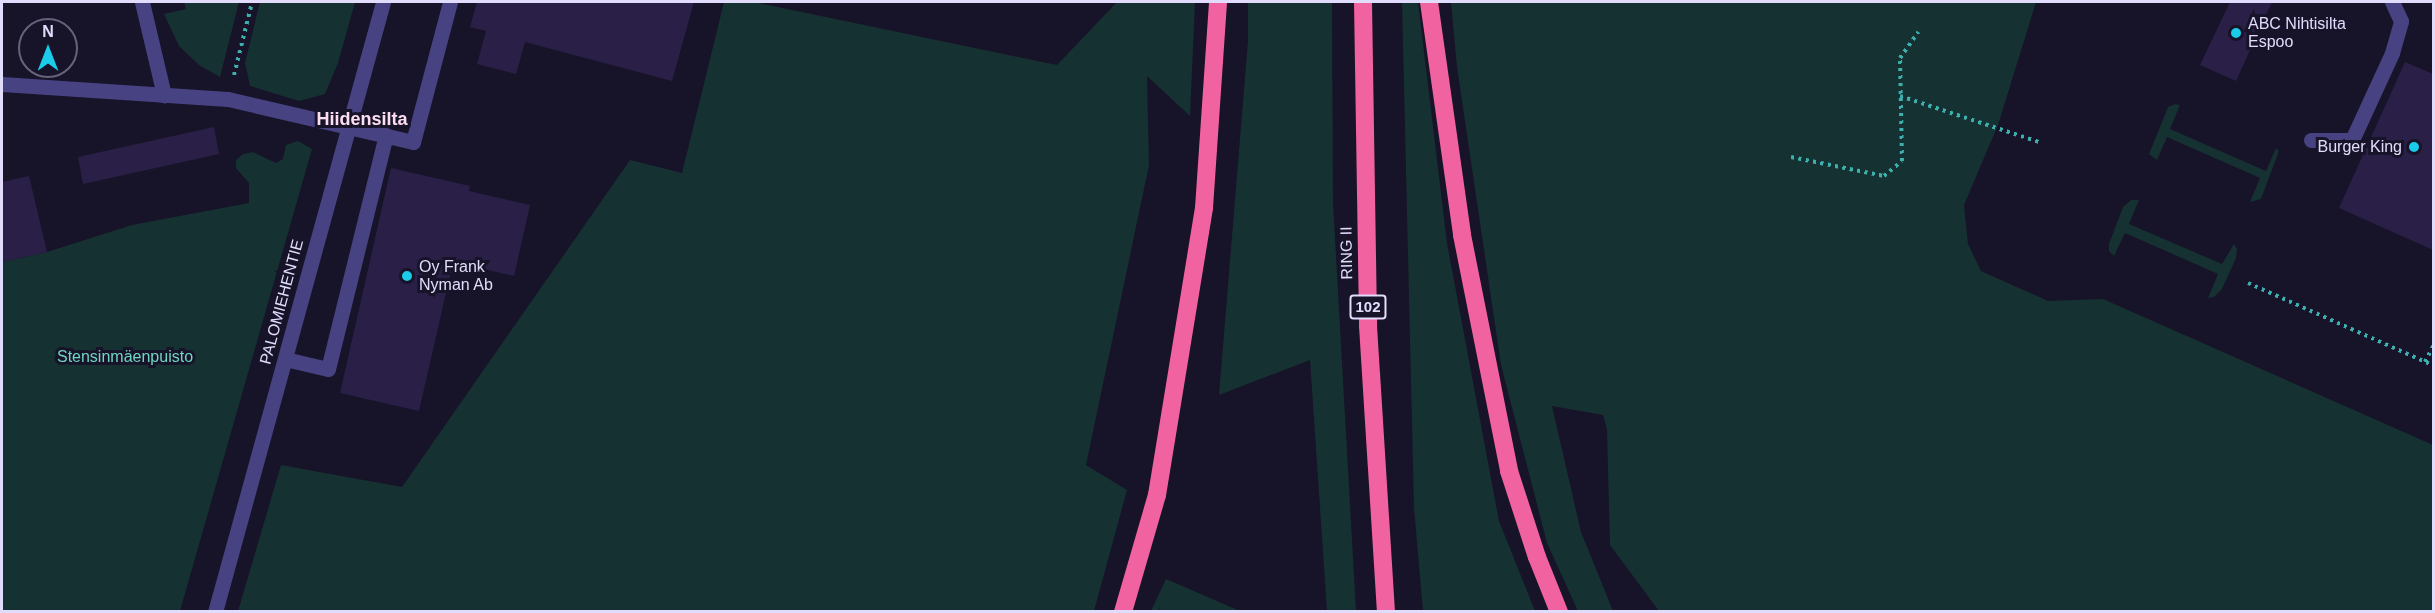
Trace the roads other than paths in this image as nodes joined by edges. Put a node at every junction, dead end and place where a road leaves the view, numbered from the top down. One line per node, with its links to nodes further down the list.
1 (142, 2): 9 (street)
2 (383, 2): 10 (street, PALOMIEHENTIE)
3 (450, 2): 11 (street)
4 (1218, 2): 15 (highway)
5 (1362, 2): 16 (highway, RING II / 102)
6 (1429, 2): 17 (highway)
7 (2392, 2): 12 (street)
8 (2, 84): 9 (street)
9 (164, 95): 10 (street)
10 (350, 126): 11 (street); 13 (street, PALOMIEHENTIE)
11 (386, 135): 13 (street)
12 (2311, 140)
13 (285, 359): 14 (street, PALOMIEHENTIE)
14 (215, 612)
15 (1124, 612)
16 (1386, 612)
17 (1559, 612)

